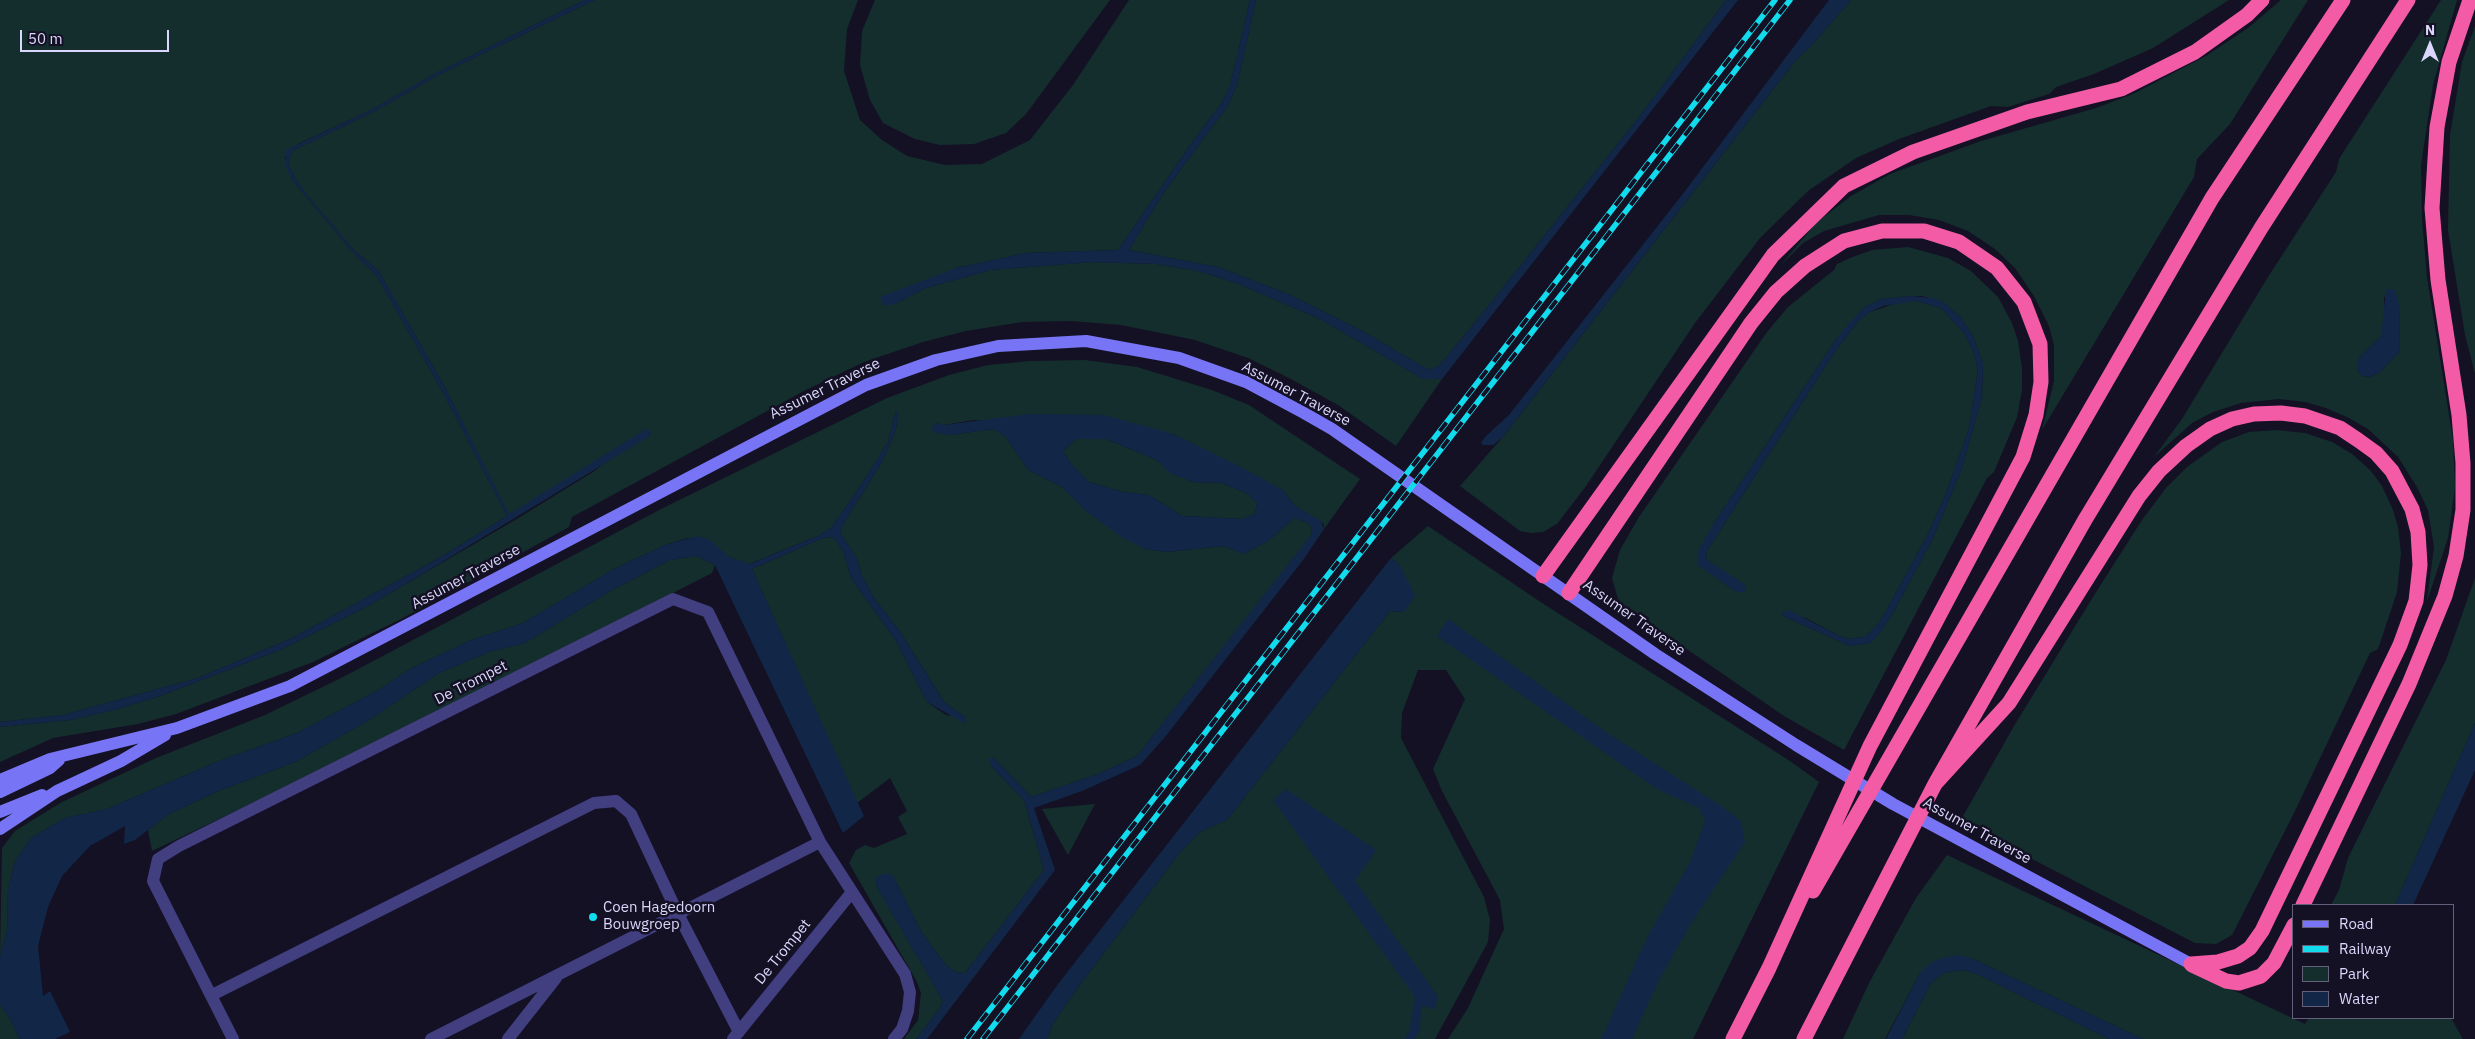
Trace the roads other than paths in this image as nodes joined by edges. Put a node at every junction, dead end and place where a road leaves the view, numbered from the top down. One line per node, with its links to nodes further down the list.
1 (2262, 0): 5 (highway)
2 (2343, 0): 21 (highway)
3 (2408, 0): 10 (highway)
4 (2470, 0): 17 (highway)
5 (1543, 576): 6 (main road, Assumer Traverse); 7 (main road, Assumer Traverse)
6 (1569, 593): 20 (main road, Assumer Traverse); 21 (highway)
7 (178, 728): 8 (main road, Assumer Traverse); 11 (main road, Assumer Traverse)
8 (62, 757): 9 (main road, Assumer Traverse); 12 (main road, Assumer Traverse)
9 (0, 780)
10 (1935, 784): 20 (highway); 30 (highway)
11 (57, 791): 13 (main road, Assumer Traverse); 14 (main road, Assumer Traverse)
12 (0, 792)
13 (0, 812)
14 (0, 829)
15 (820, 842): 16 (street, De Trompet); 18 (street); 23 (street, De Trompet)
16 (852, 892): 24 (street, De Trompet); 28 (street, De Trompet)
17 (2303, 904)
18 (678, 914): 22 (street); 23 (street, De Trompet); 24 (street, De Trompet)
19 (2292, 928): 20 (highway)
20 (2191, 964)
21 (1769, 968): 29 (highway)
22 (559, 974): 26 (street); 27 (street)
23 (212, 995): 25 (street, De Trompet)
24 (736, 1035)
25 (233, 1039)
26 (431, 1039)
27 (508, 1039)
28 (894, 1039)
29 (1733, 1039)
30 (1804, 1039)

